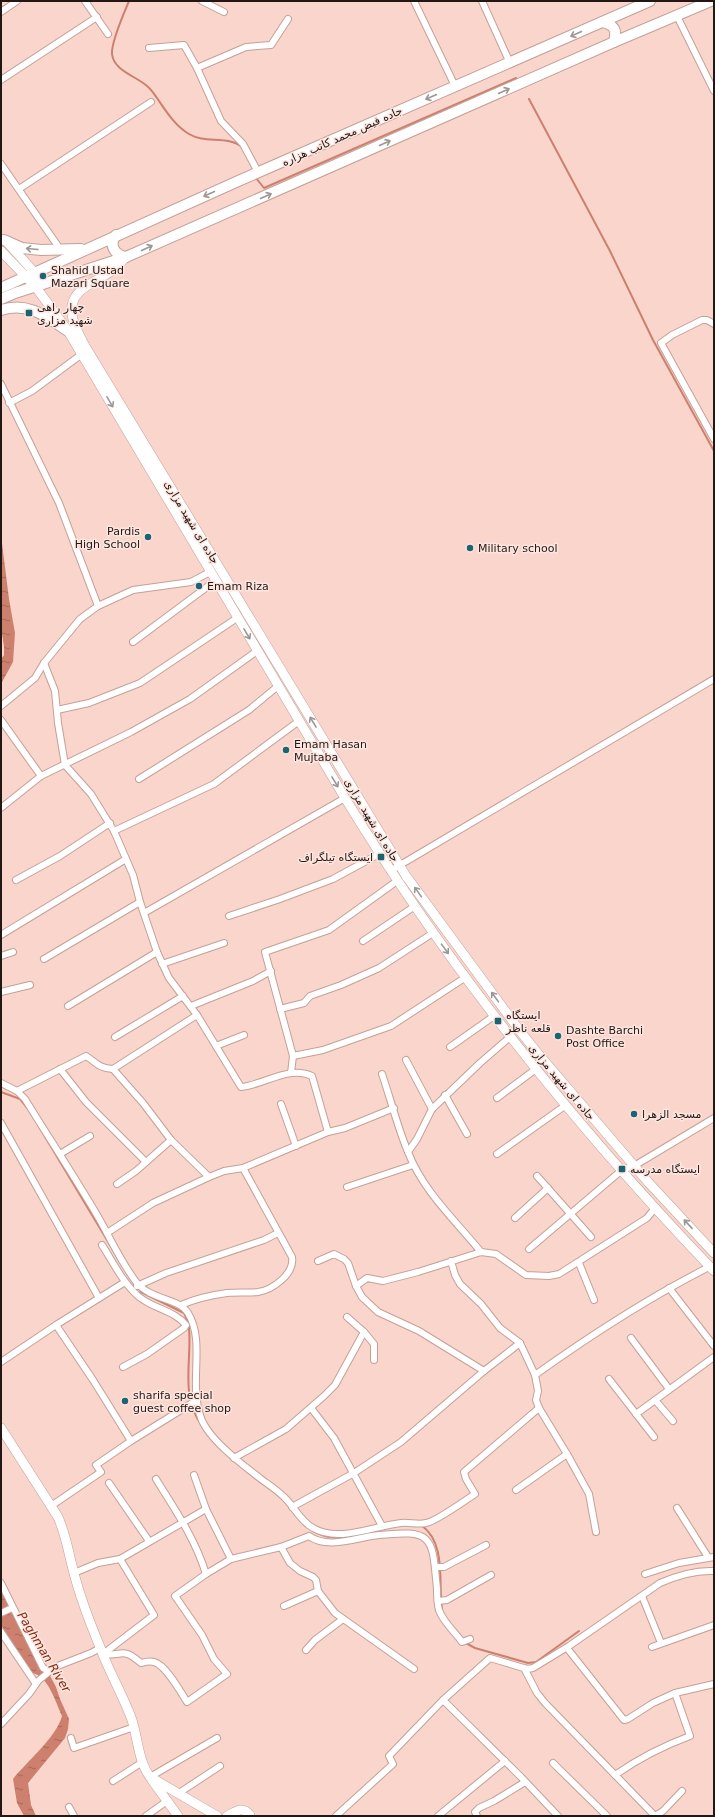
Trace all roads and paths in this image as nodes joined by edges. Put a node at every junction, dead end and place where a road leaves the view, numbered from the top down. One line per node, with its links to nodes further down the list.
1 (17, 1): 8 (street)
2 (85, 1): 11 (street)
3 (202, 1): 9 (street)
4 (414, 1): 20 (street)
5 (482, 1): 17 (street)
6 (648, 1): 13 (main road, جاده فیض محمد کاتب هزاره)
7 (711, 1): 10 (main road)
8 (1, 12)
9 (224, 12)
10 (676, 16): 15 (main road); 21 (street)
11 (97, 17): 14 (street); 19 (street)
12 (288, 19): 18 (street)
13 (602, 22): 15 (main road); 17 (main road, جاده فیض محمد کاتب هزاره, one-way to 17)
14 (108, 34)
15 (614, 42): 31 (main road, one-way to 15)
16 (149, 48): 18 (street)
17 (510, 63): 20 (main road, جاده فیض محمد کاتب هزاره)
18 (197, 68): 24 (street)
19 (1, 80)
20 (455, 86): 24 (main road, جاده فیض محمد کاتب هزاره, one-way to 24)
21 (714, 91)
22 (151, 102): 25 (street)
23 (1, 164): 25 (street)
24 (258, 172): 26 (main road, جاده فیض محمد کاتب هزاره, one-way to 26)
25 (18, 189): 28 (street)
26 (116, 235): 29 (main road, جاده فیض محمد کاتب هزاره); 31 (main road)
27 (3, 238): 28 (main road, one-way to 27); 32 (main road)
28 (60, 249): 29 (main road)
29 (85, 249): 32 (main road, جاده فیض محمد کاتب هزاره)
30 (1, 251): 32 (main road)
31 (126, 257): 35 (main road); 67 (main road, جاده ای شهید مزاری, one-way to 31)
32 (30, 274): 34 (main road, جاده فیض محمد کاتب هزاره); 35 (main road, جاده ای شهید مزاری)
33 (1, 279): 34 (main road)
34 (12, 283): 36 (main road, جاده فیض محمد کاتب هزاره)
35 (40, 285): 37 (main road); 40 (main road, جاده ای شهید مزاری)
36 (1, 288)
37 (1, 299)
38 (1, 310): 40 (main road)
39 (714, 324): 44 (street)
40 (68, 331): 41 (main road, جاده ای شهید مزاری)
41 (82, 354): 43 (street); 45 (main road, جاده ای شهید مزاری, one-way to 45)
42 (1, 384): 43 (street)
43 (9, 403): 47 (street)
44 (714, 439)
45 (210, 572): 46 (main road, جاده ای شهید مزاری); 47 (street)
46 (215, 580): 48 (main road, جاده ای شهید مزاری); 49 (street)
47 (98, 606): 51 (street)
48 (237, 618): 50 (main road, جاده ای شهید مزاری, one-way to 50); 55 (street)
49 (133, 642)
50 (257, 651): 53 (main road, جاده ای شهید مزاری); 58 (street)
51 (44, 663): 54 (street); 55 (street)
52 (714, 679): 67 (street)
53 (278, 686): 57 (main road, جاده ای شهید مزاری); 60 (street)
54 (1, 705)
55 (57, 710): 58 (street)
56 (1, 720): 59 (street)
57 (299, 721): 61 (main road, جاده ای شهید مزاری, one-way to 61); 64 (street)
58 (65, 765): 59 (street); 63 (street)
59 (41, 776): 62 (street)
60 (139, 779)
61 (345, 798): 65 (main road, جاده ای شهید مزاری); 73 (street)
62 (1, 808)
63 (110, 823): 64 (street); 69 (street)
64 (114, 831): 66 (street)
65 (379, 854): 68 (main road, جاده ای شهید مزاری); 74 (street)
66 (126, 859): 71 (street); 76 (street)
67 (400, 865): 68 (street); 126 (main road, جاده ای شهید مزاری, one-way to 67)
68 (390, 871): 70 (main road, جاده ای شهید مزاری)
69 (16, 880)
70 (398, 881): 72 (main road, جاده ای شهید مزاری); 84 (street)
71 (140, 902): 73 (street); 82 (street)
72 (414, 906): 75 (main road, جاده ای شهید مزاری); 77 (street)
73 (144, 913): 80 (street)
74 (229, 916)
75 (433, 933): 85 (main road, جاده ای شهید مزاری, one-way to 85); 91 (street)
76 (1, 935)
77 (363, 941)
78 (224, 943): 83 (street)
79 (14, 952): 81 (street)
80 (157, 952): 83 (street); 89 (street)
81 (1, 956)
82 (44, 959)
83 (162, 964): 88 (street)
84 (271, 971): 90 (street); 91 (street)
85 (466, 977): 93 (main road, جاده ای شهید مزاری); 99 (street)
86 (30, 985): 87 (street)
87 (1, 992)
88 (182, 996): 90 (street); 95 (street)
89 (68, 1006)
90 (191, 1006): 92 (street)
91 (280, 1009): 99 (street)
92 (197, 1015): 97 (street); 102 (street)
93 (494, 1016): 96 (main road, جاده ای شهید مزاری); 98 (street)
94 (244, 1035): 97 (street)
95 (115, 1037)
96 (510, 1037): 103 (main road, جاده ای شهید مزاری); 108 (street)
97 (216, 1046): 104 (street)
98 (450, 1047)
99 (293, 1056): 104 (street)
100 (406, 1060): 113 (street)
101 (60, 1069): 102 (street); 107 (street); 124 (street)
102 (113, 1069): 119 (street)
103 (536, 1069): 109 (street); 111 (main road, جاده ای شهید مزاری)
104 (291, 1073): 116 (street)
105 (382, 1074): 112 (street)
106 (1, 1083): 107 (street)
107 (17, 1091): 122 (street)
108 (445, 1096): 113 (street); 117 (street)
109 (497, 1098)
110 (281, 1104): 120 (street)
111 (566, 1105): 123 (street); 128 (main road, جاده ای شهید مزاری)
112 (394, 1108): 116 (street); 121 (street)
113 (432, 1109): 121 (street)
114 (714, 1118): 126 (street)
115 (1, 1123): 153 (street)
116 (328, 1132): 120 (street)
117 (467, 1134)
118 (90, 1136): 122 (street)
119 (171, 1140): 124 (street); 130 (street)
120 (296, 1146): 127 (street)
121 (408, 1152): 125 (street)
122 (60, 1154): 137 (street)
123 (497, 1154)
124 (146, 1162): 131 (street)
125 (413, 1165): 132 (street); 142 (street)
126 (634, 1166): 128 (street); 143 (main road, جاده ای شهید مزاری, one-way to 126)
127 (243, 1168): 130 (street); 138 (street)
128 (622, 1170): 134 (main road, جاده ای شهید مزاری); 135 (street)
129 (538, 1176): 133 (street)
130 (208, 1178): 137 (street)
131 (117, 1184)
132 (347, 1187)
133 (548, 1188): 135 (street); 136 (street)
134 (655, 1208): 146 (street); 147 (main road, جاده ای شهید مزاری)
135 (570, 1214): 139 (street); 141 (street)
136 (515, 1218)
137 (107, 1233): 149 (street)
138 (278, 1233): 149 (street); 155 (street)
139 (591, 1237)
140 (102, 1245): 148 (street)
141 (529, 1249)
142 (481, 1252): 145 (street); 146 (street)
143 (714, 1253)
144 (318, 1261): 150 (street)
145 (451, 1261): 150 (street); 160 (street)
146 (579, 1262): 154 (street)
147 (712, 1269): 151 (street)
148 (125, 1282): 152 (street); 153 (street)
149 (139, 1285): 152 (street); 155 (street)
150 (356, 1286): 166 (street)
151 (669, 1288): 161 (street); 167 (street)
152 (132, 1290): 165 (street)
153 (100, 1298): 157 (street)
154 (594, 1300)
155 (181, 1305): 170 (street)
156 (347, 1317): 158 (street)
157 (56, 1325): 164 (street); 178 (street)
158 (364, 1332): 163 (street); 172 (street)
159 (631, 1338): 169 (street)
160 (520, 1343): 166 (street); 167 (street)
161 (714, 1346)
162 (714, 1357): 169 (street)
163 (374, 1360)
164 (1, 1362)
165 (123, 1367)
166 (484, 1371): 181 (street)
167 (535, 1375): 173 (street)
168 (609, 1379): 174 (street)
169 (669, 1388): 171 (street)
170 (197, 1400): 178 (street); 180 (street)
171 (655, 1400): 174 (street); 175 (street)
172 (311, 1408): 180 (street); 181 (street)
173 (539, 1408): 179 (street); 192 (street)
174 (636, 1414): 177 (street)
175 (673, 1421)
176 (1, 1428): 186 (main road)
177 (654, 1437)
178 (131, 1441): 186 (street)
179 (567, 1454): 185 (street); 193 (street)
180 (234, 1458): 187 (street)
181 (354, 1473): 187 (street); 191 (street)
182 (194, 1474): 189 (street)
183 (156, 1479): 190 (street)
184 (109, 1483): 194 (street)
185 (516, 1490)
186 (51, 1506): 202 (main road)
187 (292, 1507): 191 (street)
188 (677, 1508): 197 (street)
189 (206, 1509): 190 (street); 199 (street)
190 (183, 1521): 194 (street); 203 (street)
191 (382, 1526): 192 (street)
192 (418, 1529): 196 (street); 200 (street)
193 (596, 1532)
194 (149, 1541): 198 (street)
195 (486, 1545): 200 (street)
196 (281, 1547): 199 (street); 207 (street)
197 (711, 1557): 204 (street)
198 (120, 1559): 202 (street); 221 (street)
199 (231, 1559): 203 (street)
200 (435, 1567): 209 (street)
201 (714, 1571): 208 (street)
202 (74, 1573): 221 (main road)
203 (206, 1574): 221 (street)
204 (645, 1574)
205 (491, 1575): 209 (street)
206 (2, 1581): 211 (street)
207 (318, 1591): 210 (street); 213 (street)
208 (642, 1596): 217 (street); 219 (street)
209 (438, 1601): 216 (street)
210 (284, 1606)
211 (12, 1608): 212 (street); 224 (street)
212 (1, 1613)
213 (343, 1620): 220 (street); 223 (street)
214 (714, 1625): 217 (street)
215 (1, 1632): 225 (street)
216 (470, 1639)
217 (662, 1644): 218 (street)
218 (652, 1647)
219 (567, 1648): 222 (street); 227 (street)
220 (306, 1650)
221 (101, 1651): 224 (street); 230 (main road)
222 (524, 1668): 228 (street); 237 (street)
223 (414, 1669)
224 (48, 1672): 225 (street)
225 (37, 1682): 229 (street)
226 (714, 1684): 227 (street)
227 (675, 1693): 237 (street)
228 (443, 1700): 233 (street); 251 (street)
229 (1, 1724)
230 (134, 1727): 231 (street); 234 (main road)
231 (71, 1738)
232 (217, 1738): 238 (street)
233 (505, 1761): 240 (street); 252 (street)
234 (142, 1763): 238 (main road); 239 (street)
235 (553, 1763): 255 (street)
236 (220, 1766): 242 (street)
237 (615, 1775): 256 (street)
238 (150, 1777): 242 (main road); 243 (main road)
239 (113, 1781)
240 (525, 1782): 253 (street); 254 (street)
241 (682, 1791): 256 (street)
242 (179, 1793): 249 (main road)
243 (167, 1801): 247 (street); 248 (main road)
244 (70, 1807): 246 (street)
245 (250, 1815): 250 (main road)
246 (74, 1816)
247 (146, 1816)
248 (178, 1816)
249 (217, 1816)
250 (227, 1816)
251 (336, 1816)
252 (438, 1816)
253 (477, 1816)
254 (558, 1816)
255 (607, 1816)
256 (655, 1816)

